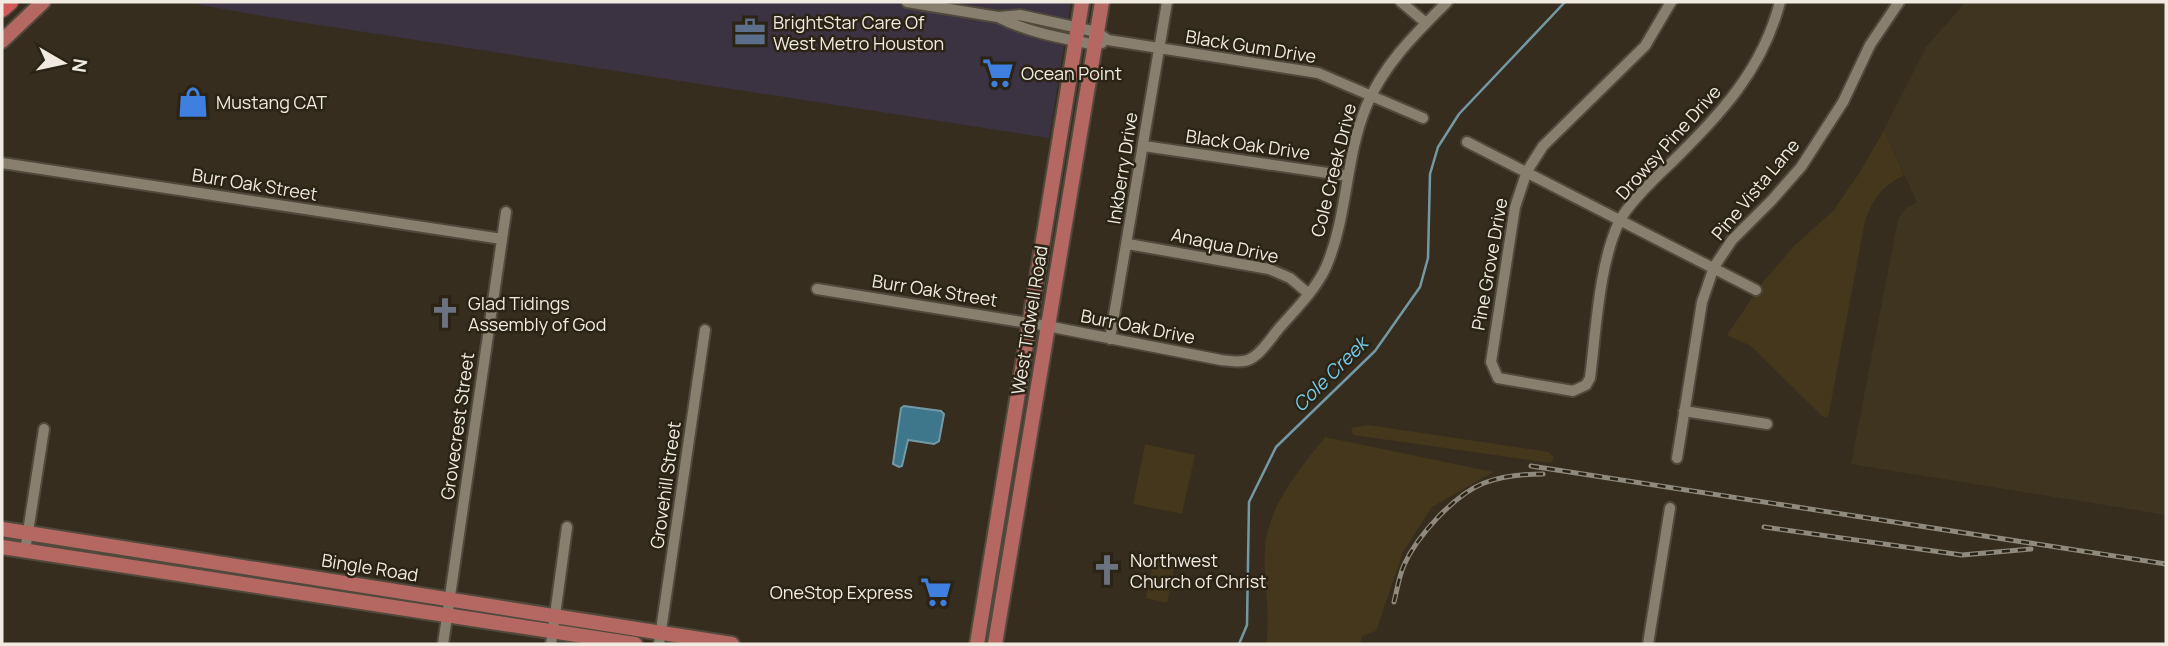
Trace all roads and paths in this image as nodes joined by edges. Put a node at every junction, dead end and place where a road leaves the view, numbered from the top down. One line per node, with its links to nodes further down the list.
1 (10, 2): 12 (highway)
2 (43, 2): 16 (main road)
3 (908, 2): 14 (street, Black Gum Drive)
4 (1082, 2): 14 (main road, West Tidwell Road)
5 (1102, 2): 15 (main road, West Tidwell Road)
6 (1167, 2): 17 (street, Inkberry Drive)
7 (1401, 2): 13 (street)
8 (1447, 2): 13 (street, Cole Creek Drive)
9 (1671, 2): 23 (street, Pine Grove Drive)
10 (1780, 2): 26 (street, Drowsy Pine Drive)
11 (1899, 2): 29 (street, Pine Vista Lane)
12 (2, 9)
13 (1426, 23): 18 (street, Cole Creek Drive)
14 (1076, 34): 15 (street, Black Gum Drive); 33 (main road, West Tidwell Road)
15 (1100, 39): 17 (street, Black Gum Drive); 34 (main road, West Tidwell Road)
16 (2, 41)
17 (1158, 49): 18 (street, Black Gum Drive); 21 (street, Inkberry Drive)
18 (1372, 94): 19 (street, Black Gum Drive); 24 (street, Cole Creek Drive)
19 (1423, 118)
20 (1467, 142): 23 (street)
21 (1144, 146): 24 (street, Black Oak Drive); 28 (street, Inkberry Drive)
22 (2, 163): 27 (street, Burr Oak Street)
23 (1527, 171): 26 (street); 38 (street, Pine Grove Drive)
24 (1348, 176): 32 (street, Cole Creek Drive)
25 (506, 212): 27 (street, Grovecrest Street)
26 (1620, 220): 29 (street); 38 (street, Drowsy Pine Drive)
27 (502, 239): 55 (street, Grovecrest Street)
28 (1128, 243): 32 (street, Anaqua Drive); 36 (street, Inkberry Drive)
29 (1714, 267): 31 (street); 39 (street, Pine Vista Lane)
30 (817, 289): 33 (street, Burr Oak Street)
31 (1756, 290)
32 (1309, 294): 37 (street, Cole Creek Drive)
33 (1029, 323): 34 (street, Burr Oak Street); 42 (main road, West Tidwell Road)
34 (1047, 326): 36 (street, Burr Oak Drive); 43 (main road, West Tidwell Road)
35 (705, 330): 59 (street, Grovehill Street)
36 (1110, 339): 37 (street, Burr Oak Drive)
37 (1221, 360)
38 (1537, 387)
39 (1685, 411): 40 (street); 44 (street, Pine Vista Lane)
40 (1767, 424)
41 (44, 429): 48 (street)
42 (1008, 454): 43 (main road); 50 (main road, West Tidwell Road)
43 (1026, 457): 52 (main road, West Tidwell Road)
44 (1677, 458)
45 (1670, 508): 65 (street)
46 (567, 527): 56 (street)
47 (2, 529): 48 (main road, Bingle Road)
48 (28, 533): 51 (street); 53 (main road, Bingle Road)
49 (2, 547): 51 (main road, Bingle Road)
50 (992, 550): 52 (main road); 63 (main road, West Tidwell Road)
51 (25, 551): 54 (main road, Bingle Road)
52 (1010, 551): 64 (main road, West Tidwell Road)
53 (236, 565): 54 (main road); 55 (main road, Bingle Road)
54 (233, 582): 57 (main road, Bingle Road)
55 (449, 598): 56 (main road, Bingle Road); 57 (street, Grovecrest Street)
56 (555, 615): 58 (street); 59 (main road, Bingle Road)
57 (447, 616): 58 (main road, Bingle Road); 60 (street, Grovecrest Street)
58 (552, 638): 61 (main road, Bingle Road)
59 (661, 638): 62 (main road, Bingle Road)
60 (443, 644)
61 (635, 644)
62 (732, 644)
63 (977, 644)
64 (995, 644)
65 (1648, 644)

